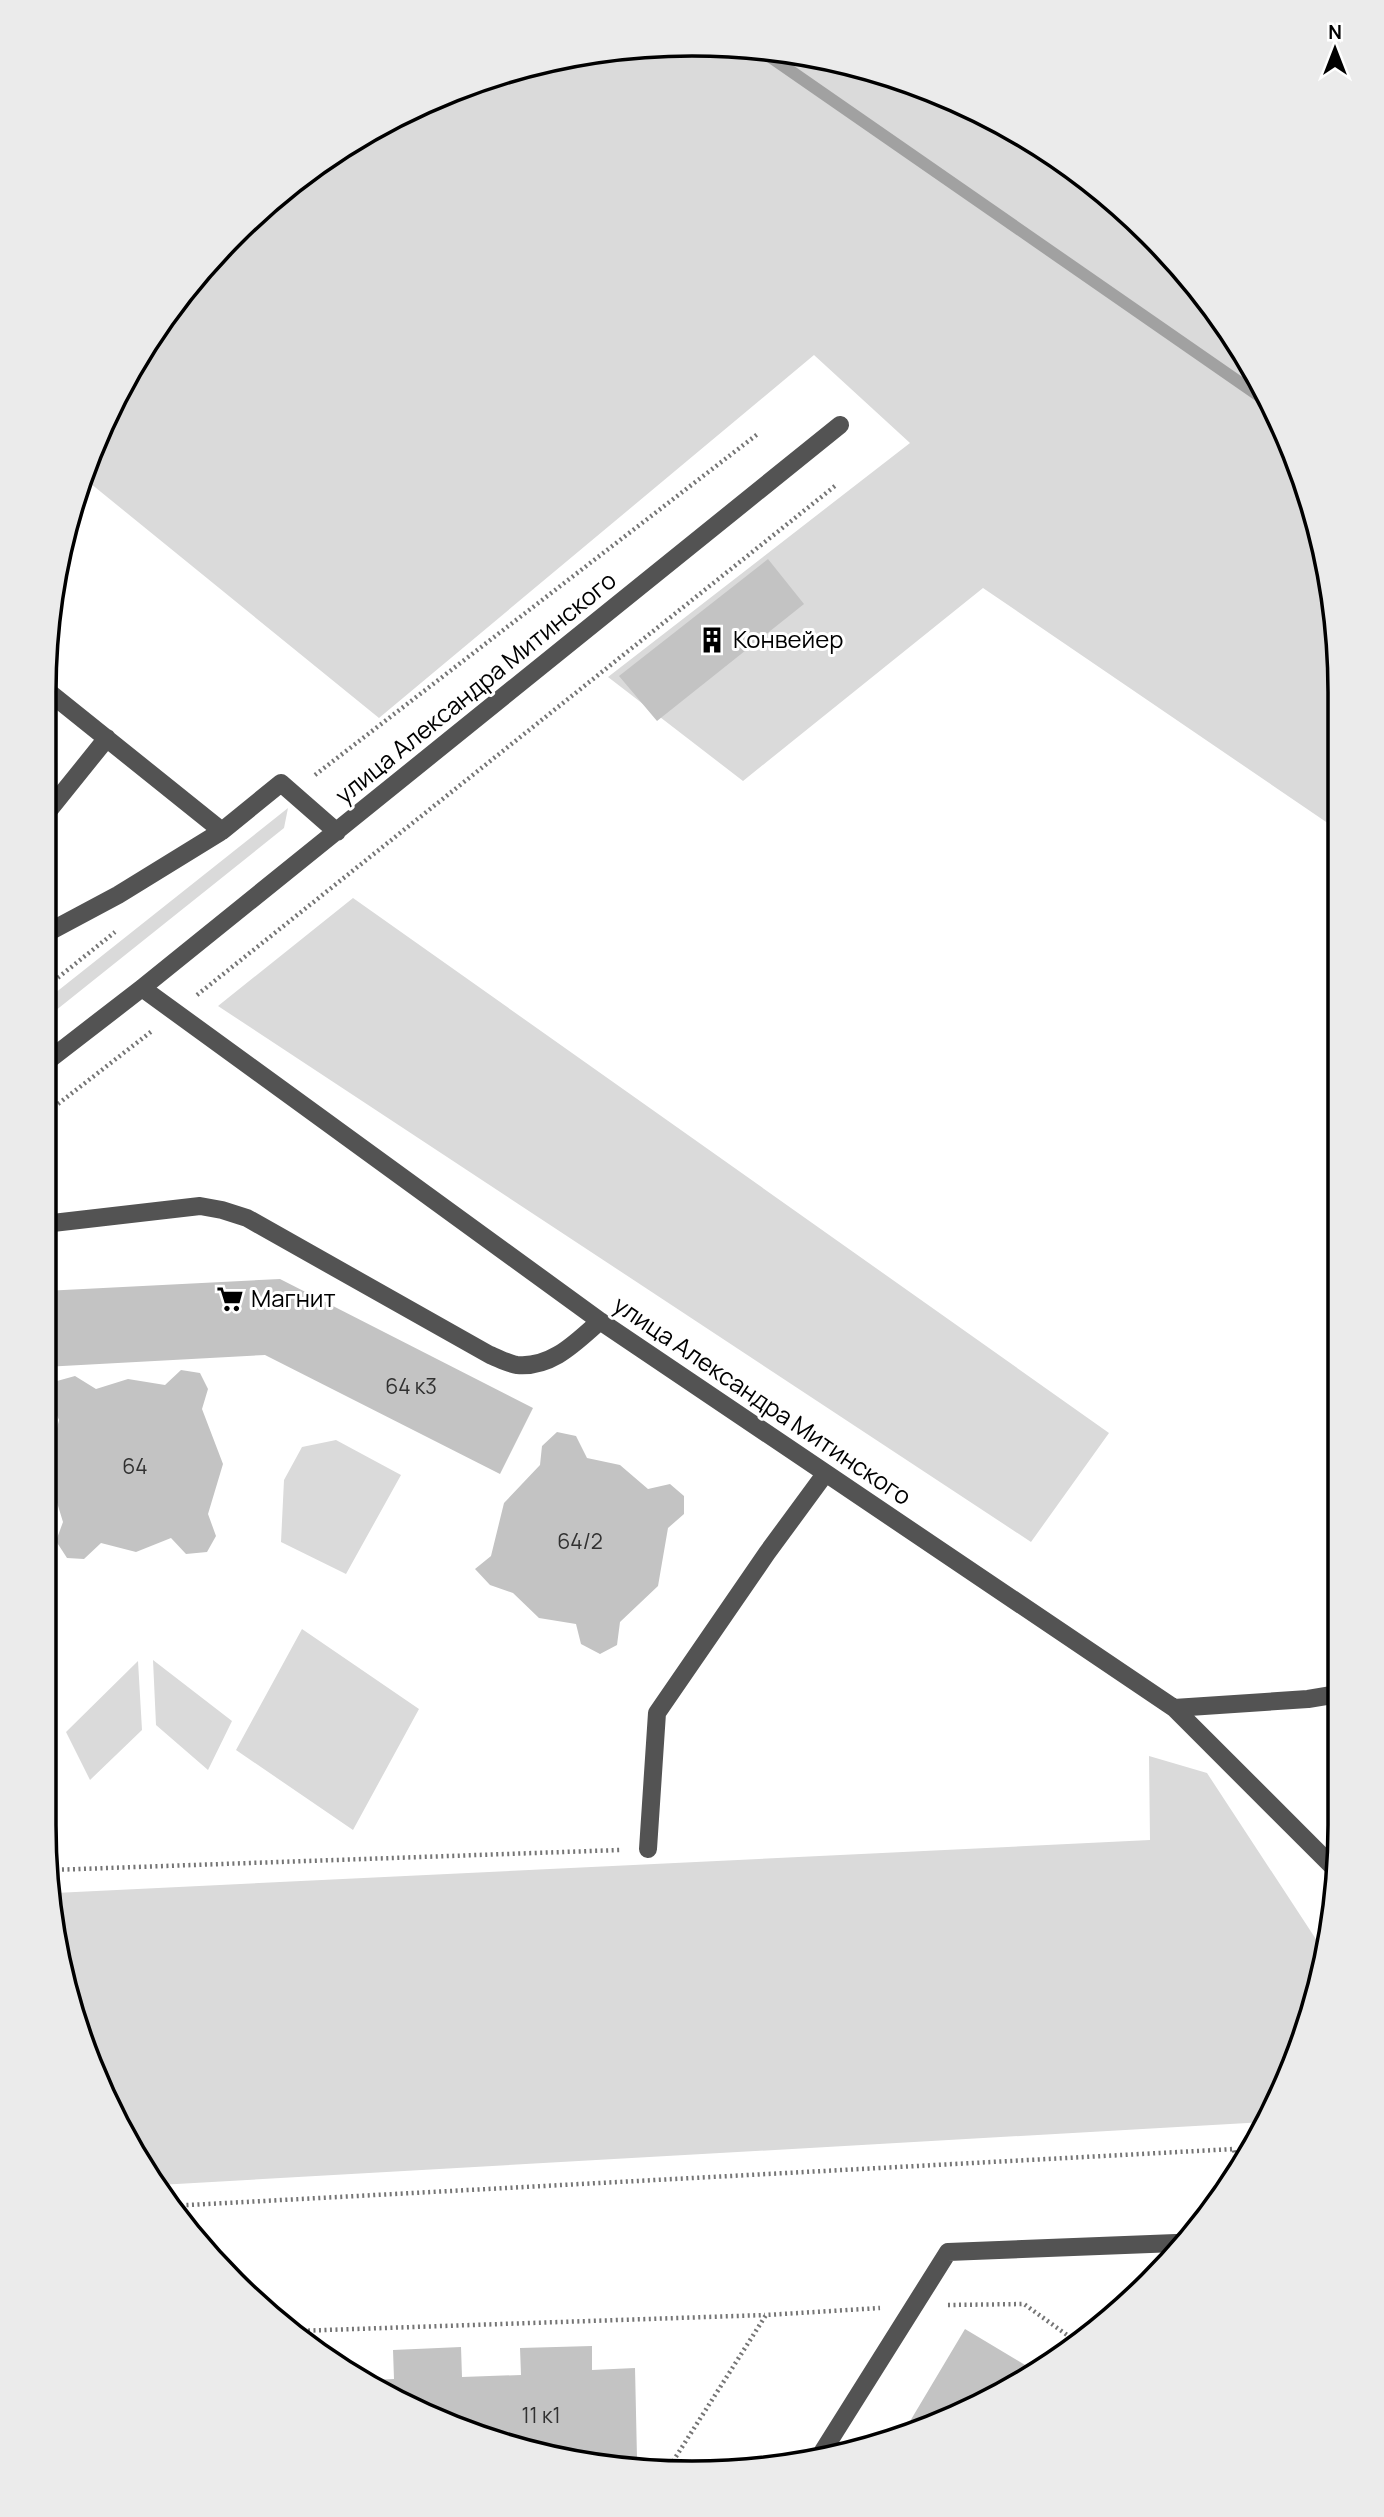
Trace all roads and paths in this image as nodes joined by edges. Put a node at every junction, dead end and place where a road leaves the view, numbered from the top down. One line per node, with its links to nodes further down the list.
1 (840, 425): 9 (street, улица Александра Митинского)
2 (759, 433): 6 (path)
3 (835, 486): 14 (path)
4 (56, 698): 5 (street)
5 (107, 738): 7 (street); 8 (street)
6 (292, 792): 8 (street); 9 (street)
7 (56, 801)
8 (222, 831): 10 (street)
9 (337, 832): 13 (street, улица Александра Митинского)
10 (56, 928)
11 (120, 928): 12 (path)
12 (56, 979)
13 (142, 988): 14 (street, улица Александра Митинского); 15 (street, улица Александра Митинского)
14 (175, 1013): 16 (path); 18 (street, улица Александра Митинского)
15 (56, 1054)
16 (56, 1105)
17 (56, 1223): 18 (street)
18 (600, 1321): 19 (street, улица Александра Митинского)
19 (825, 1474): 21 (street, улица Александра Митинского); 22 (street)
20 (1328, 1696): 21 (street)
21 (1174, 1708): 23 (street, улица Александра Митинского)
22 (648, 1849): 24 (path)
23 (1327, 1861)
24 (57, 1870)
25 (1235, 2156): 26 (path)
26 (182, 2205)
27 (1170, 2244): 28 (street)
28 (915, 2306): 29 (path); 31 (path); 32 (street)
29 (766, 2315): 30 (path); 33 (path)
30 (306, 2331)
31 (1069, 2337)
32 (825, 2447)
33 (673, 2461)

